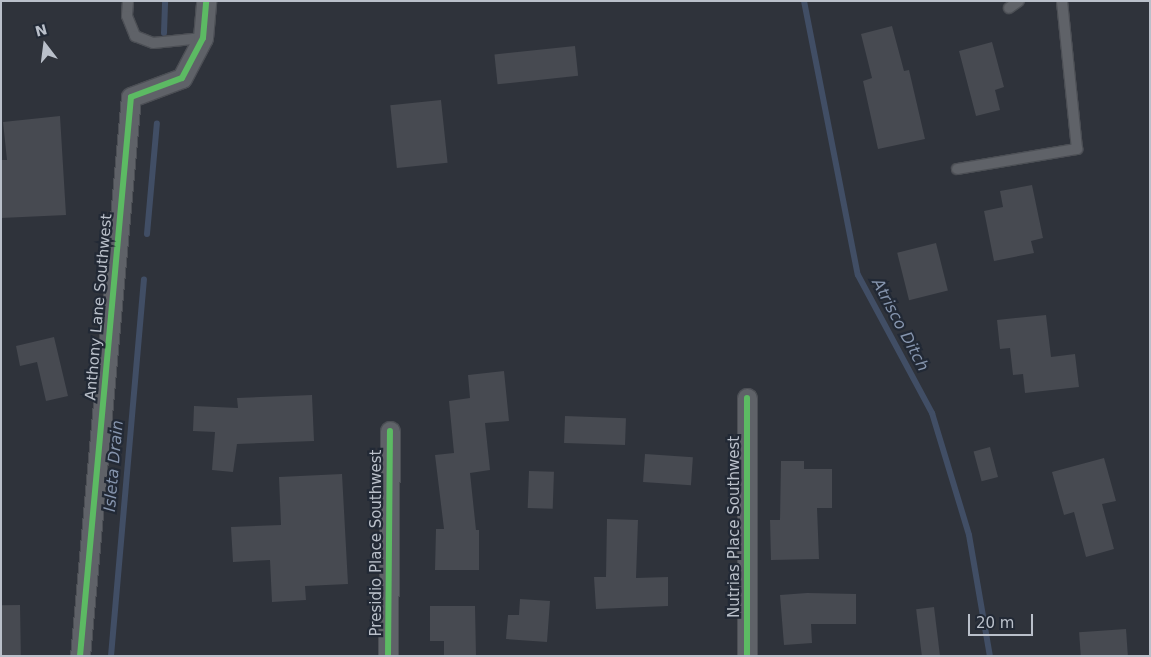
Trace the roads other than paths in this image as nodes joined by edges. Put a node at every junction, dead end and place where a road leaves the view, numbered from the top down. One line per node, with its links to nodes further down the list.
1 (128, 1): 6 (lane)
2 (206, 1): 6 (street, Anthony Lane Southwest)
3 (1019, 1): 5 (lane)
4 (1062, 1): 7 (lane)
5 (1009, 8)
6 (203, 38): 10 (street, Anthony Lane Southwest)
7 (956, 169)
8 (747, 398): 12 (street, Nutrias Place Southwest)
9 (390, 431): 11 (street, Presidio Place Southwest)
10 (80, 656)
11 (388, 656)
12 (747, 656)

